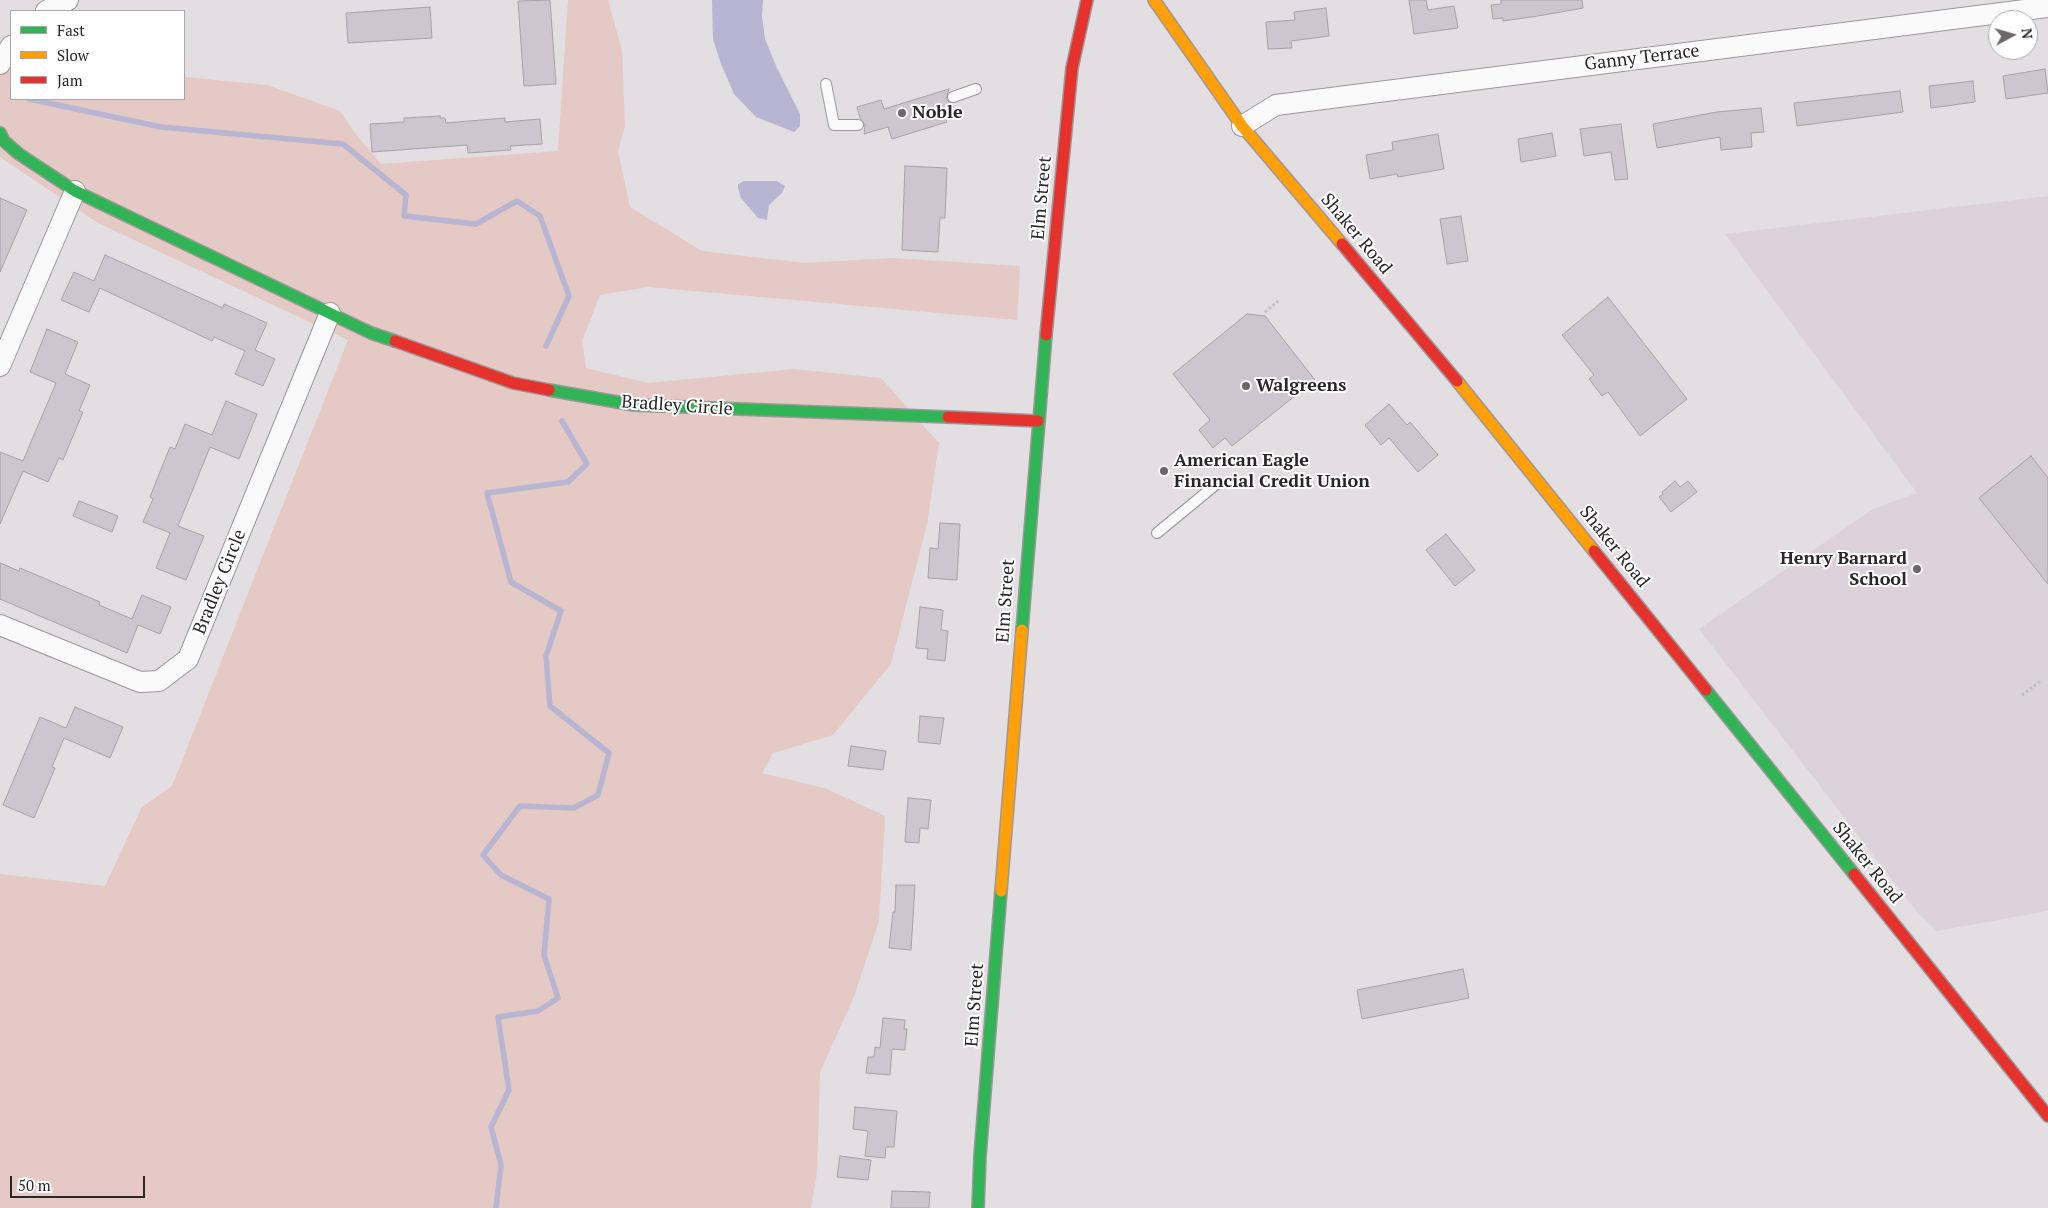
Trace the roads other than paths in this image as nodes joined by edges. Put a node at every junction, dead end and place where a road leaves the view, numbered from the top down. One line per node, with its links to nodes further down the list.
1 (68, 0): 5 (street)
2 (1087, 0): 17 (street, Elm Street)
3 (1154, 0): 12 (street, Shaker Road)
4 (2048, 7): 12 (street, Ganny Terrace)
5 (48, 10)
6 (10, 48): 7 (street)
7 (0, 64)
8 (826, 84): 11 (lane)
9 (976, 89): 10 (lane)
10 (953, 97)
11 (858, 125)
12 (1242, 126): 21 (street, Shaker Road)
13 (0, 133): 14 (street, Bradley Circle)
14 (75, 191): 15 (street, Bradley Circle); 16 (street)
15 (330, 313): 17 (street, Bradley Circle); 20 (street, Bradley Circle)
16 (0, 366)
17 (1038, 421): 22 (street, Elm Street)
18 (1219, 482): 19 (lane)
19 (1157, 533)
20 (0, 625)
21 (2048, 1116)
22 (978, 1208)

